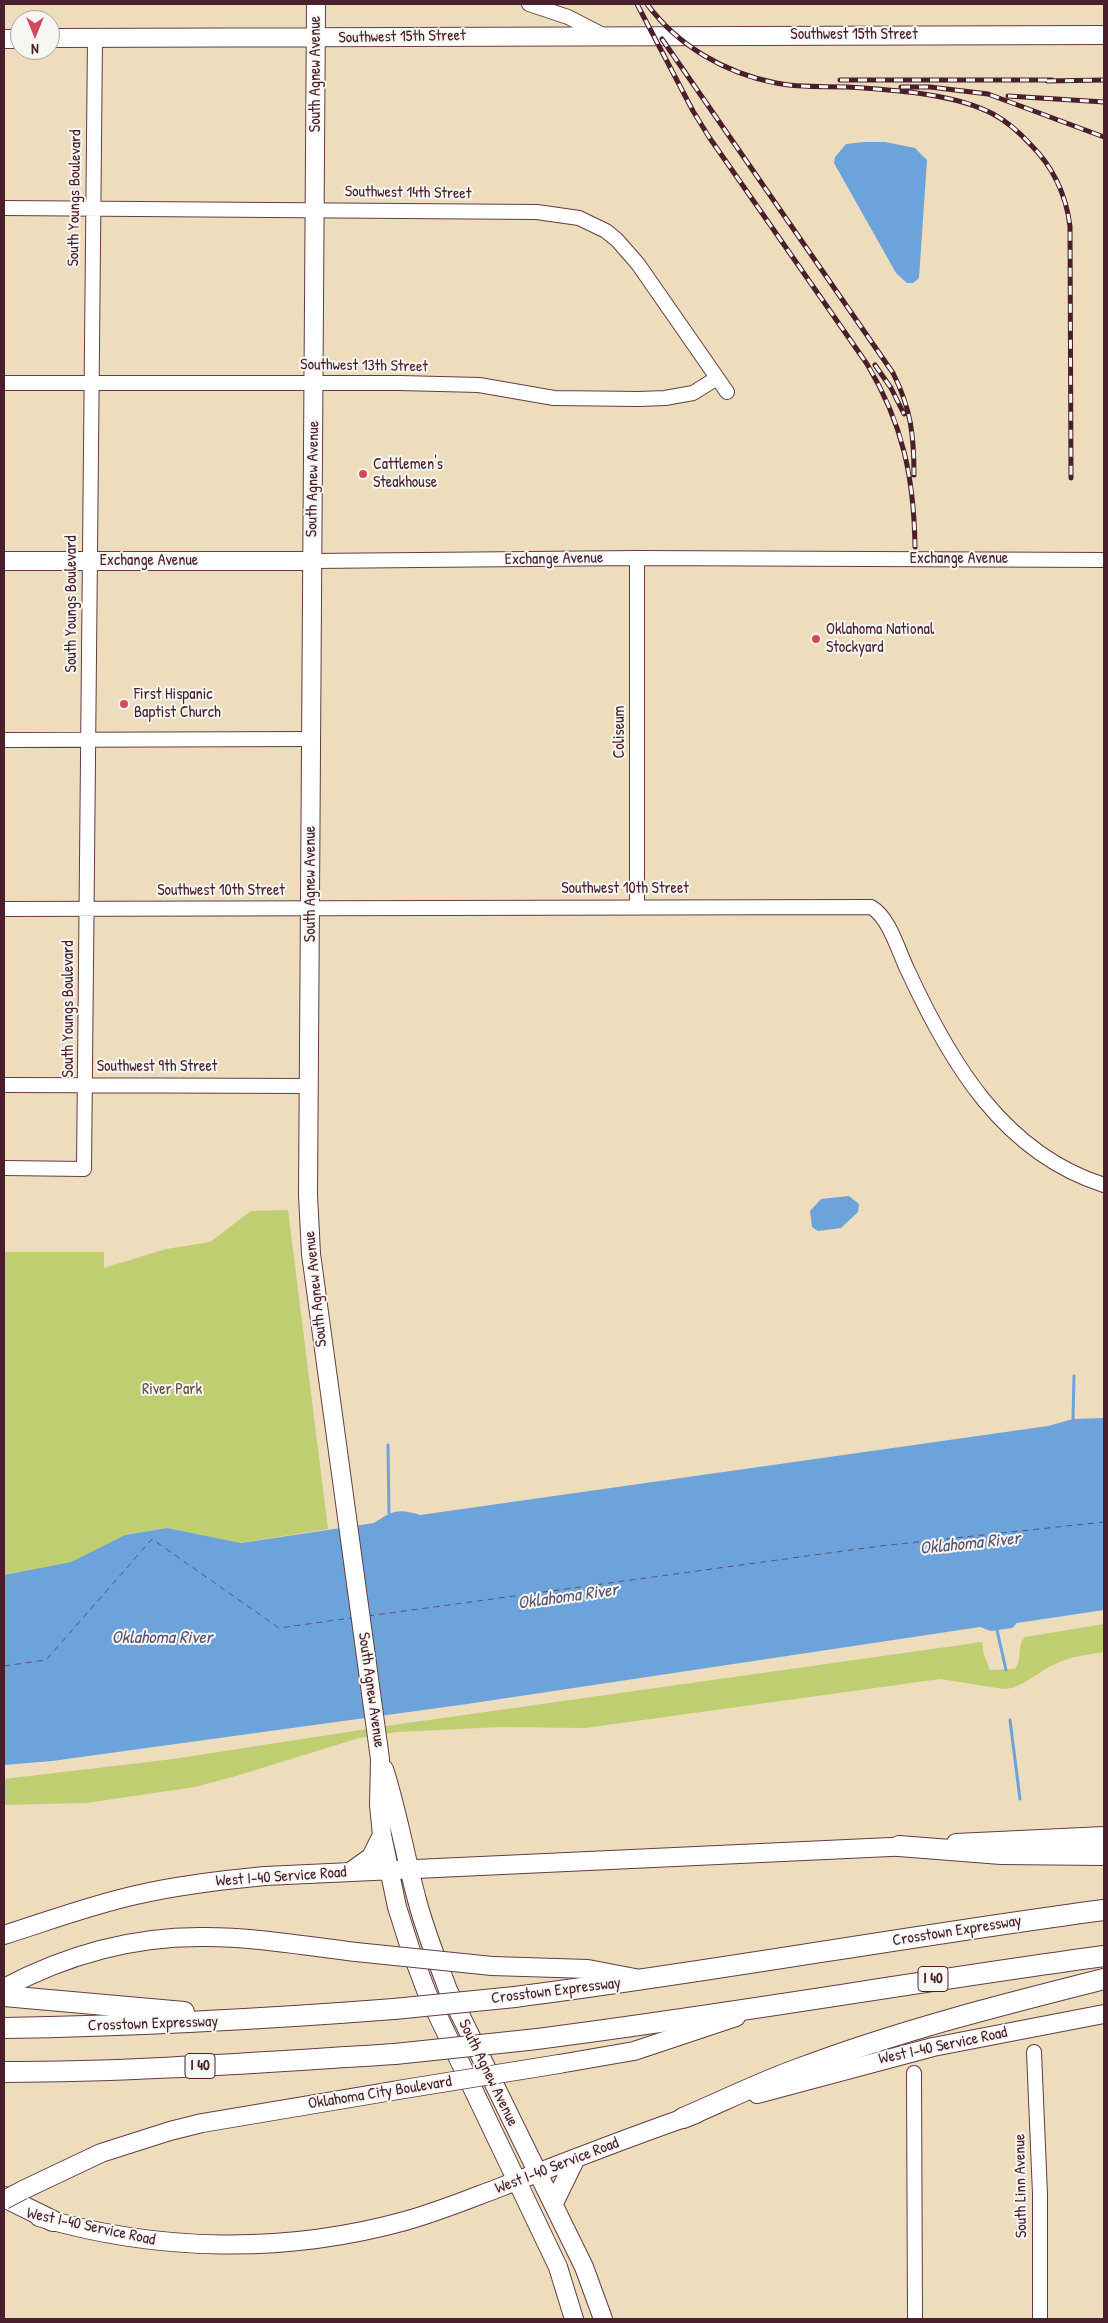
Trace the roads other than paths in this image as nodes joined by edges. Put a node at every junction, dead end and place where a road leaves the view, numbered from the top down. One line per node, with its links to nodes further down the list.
1 (316, 4): 7 (main road, South Agnew Avenue)
2 (529, 4): 3 (street, Southwest 15th Street)
3 (603, 35): 4 (main road, Southwest 15th Street); 7 (main road, Southwest 15th Street)
4 (1104, 35)
5 (60, 38): 6 (main road, Southwest 15th Street)
6 (95, 38): 7 (main road, Southwest 15th Street); 9 (street, South Youngs Boulevard)
7 (316, 38): 10 (main road, South Agnew Avenue)
8 (4, 208): 9 (street, Southwest 14th Street)
9 (92, 208): 10 (street, Southwest 14th Street); 13 (street, South Youngs Boulevard)
10 (314, 209): 11 (street, Southwest 14th Street); 14 (main road, South Agnew Avenue)
11 (717, 378): 14 (street, Southwest 13th Street); 15 (street, Southwest 14th Street)
12 (4, 383): 13 (street, Southwest 13th Street)
13 (91, 383): 14 (street, Southwest 13th Street); 19 (street, South Youngs Boulevard)
14 (314, 383): 20 (main road, South Agnew Avenue)
15 (727, 392)
16 (637, 558): 17 (street, Exchange Avenue); 20 (street, Exchange Avenue); 24 (street, Coliseum)
17 (1104, 560)
18 (4, 561): 19 (main road, Exchange Avenue)
19 (89, 561): 20 (main road, Exchange Avenue); 23 (street, South Youngs Boulevard)
20 (312, 561): 21 (main road, South Agnew Avenue)
21 (312, 739): 23 (street); 27 (main road, South Agnew Avenue)
22 (4, 740): 23 (street)
23 (89, 740): 26 (street, South Youngs Boulevard)
24 (637, 906): 27 (street, Southwest 10th Street); 32 (street, Southwest 10th Street)
25 (4, 908): 26 (street, Southwest 10th Street)
26 (86, 908): 27 (street, Southwest 10th Street); 28 (street, South Youngs Boulevard)
27 (310, 909): 30 (main road, South Agnew Avenue)
28 (86, 1084): 29 (street, Southwest 9th Street); 30 (street, Southwest 9th Street); 31 (street, South Youngs Boulevard)
29 (4, 1085)
30 (310, 1086): 33 (main road, South Agnew Avenue)
31 (4, 1168)
32 (1104, 1185)
33 (387, 1804): 34 (main road, South Agnew Avenue); 38 (main road, South Agnew Avenue)
34 (382, 1836): 39 (main road, South Agnew Avenue); 40 (main road)
35 (1104, 1836): 36 (main road, West I-40 Service Road)
36 (898, 1846): 37 (highway); 38 (main road, West I-40 Service Road)
37 (1104, 1855)
38 (409, 1869): 39 (main road, West I-40 Service Road); 57 (main road, South Agnew Avenue)
39 (388, 1870): 40 (main road, West I-40 Service Road); 58 (main road, South Agnew Avenue)
40 (350, 1872): 42 (main road, West I-40 Service Road)
41 (1104, 1910): 45 (highway, Crosstown Expressway)
42 (4, 1935)
43 (1104, 1956): 48 (highway, I 40)
44 (1104, 1979): 55 (highway)
45 (644, 1980): 46 (main road, bridge); 50 (highway, Crosstown Expressway, bridge)
46 (4, 1988)
47 (4, 1996): 50 (highway)
48 (763, 2008): 53 (highway, I 40, bridge); 59 (main road, Oklahoma City Boulevard, bridge)
49 (1104, 2014): 55 (main road, West I-40 Service Road)
50 (267, 2019): 51 (highway, Crosstown Expressway)
51 (4, 2028)
52 (1034, 2052): 67 (street, South Linn Avenue)
53 (4, 2072)
54 (914, 2073): 66 (street)
55 (682, 2118): 56 (main road, West I-40 Service Road)
56 (576, 2158): 57 (main road, West I-40 Service Road); 60 (main road)
57 (538, 2173): 58 (main road, West I-40 Service Road); 60 (main road, South Agnew Avenue)
58 (518, 2181): 62 (main road, West I-40 Service Road); 64 (main road, South Agnew Avenue)
59 (4, 2199): 62 (highway)
60 (554, 2203): 63 (main road, South Agnew Avenue)
61 (4, 2207): 62 (main road, West I-40 Service Road)
62 (53, 2221)
63 (595, 2294): 64 (main road); 65 (main road, South Agnew Avenue)
64 (572, 2311)
65 (603, 2319)
66 (915, 2319)
67 (1040, 2319)

